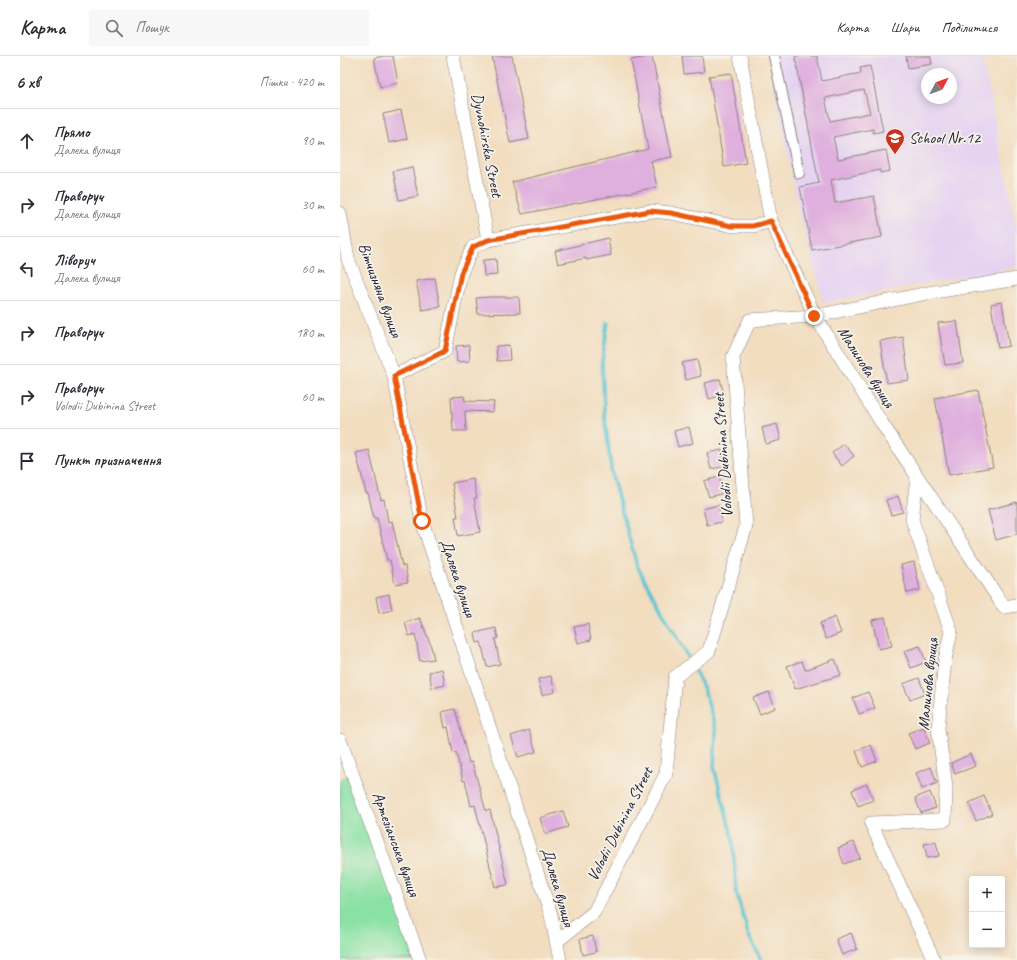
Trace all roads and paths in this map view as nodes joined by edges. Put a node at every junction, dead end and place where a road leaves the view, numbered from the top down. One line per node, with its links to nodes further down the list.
1 (453, 56): 7 (street, Dyvnohirska Street)
2 (740, 56): 6 (street)
3 (774, 56): 4 (street)
4 (799, 173)
5 (340, 213): 10 (street, Вітчизняна вулиця)
6 (771, 221): 7 (street); 9 (street)
7 (488, 240): 10 (street)
8 (1017, 279): 9 (street)
9 (814, 316): 11 (street, Малинова вулиця); 14 (street, Volodii Dubinina Street)
10 (394, 376): 14 (street, Далека вулиця)
11 (917, 476): 12 (street, Малинова вулиця); 17 (street, Малинова вулиця)
12 (1017, 605)
13 (340, 740): 15 (street, Артезіанська вулиця)
14 (556, 942): 16 (street, Далека вулиця)
15 (420, 960)
16 (560, 960)
17 (934, 960)

